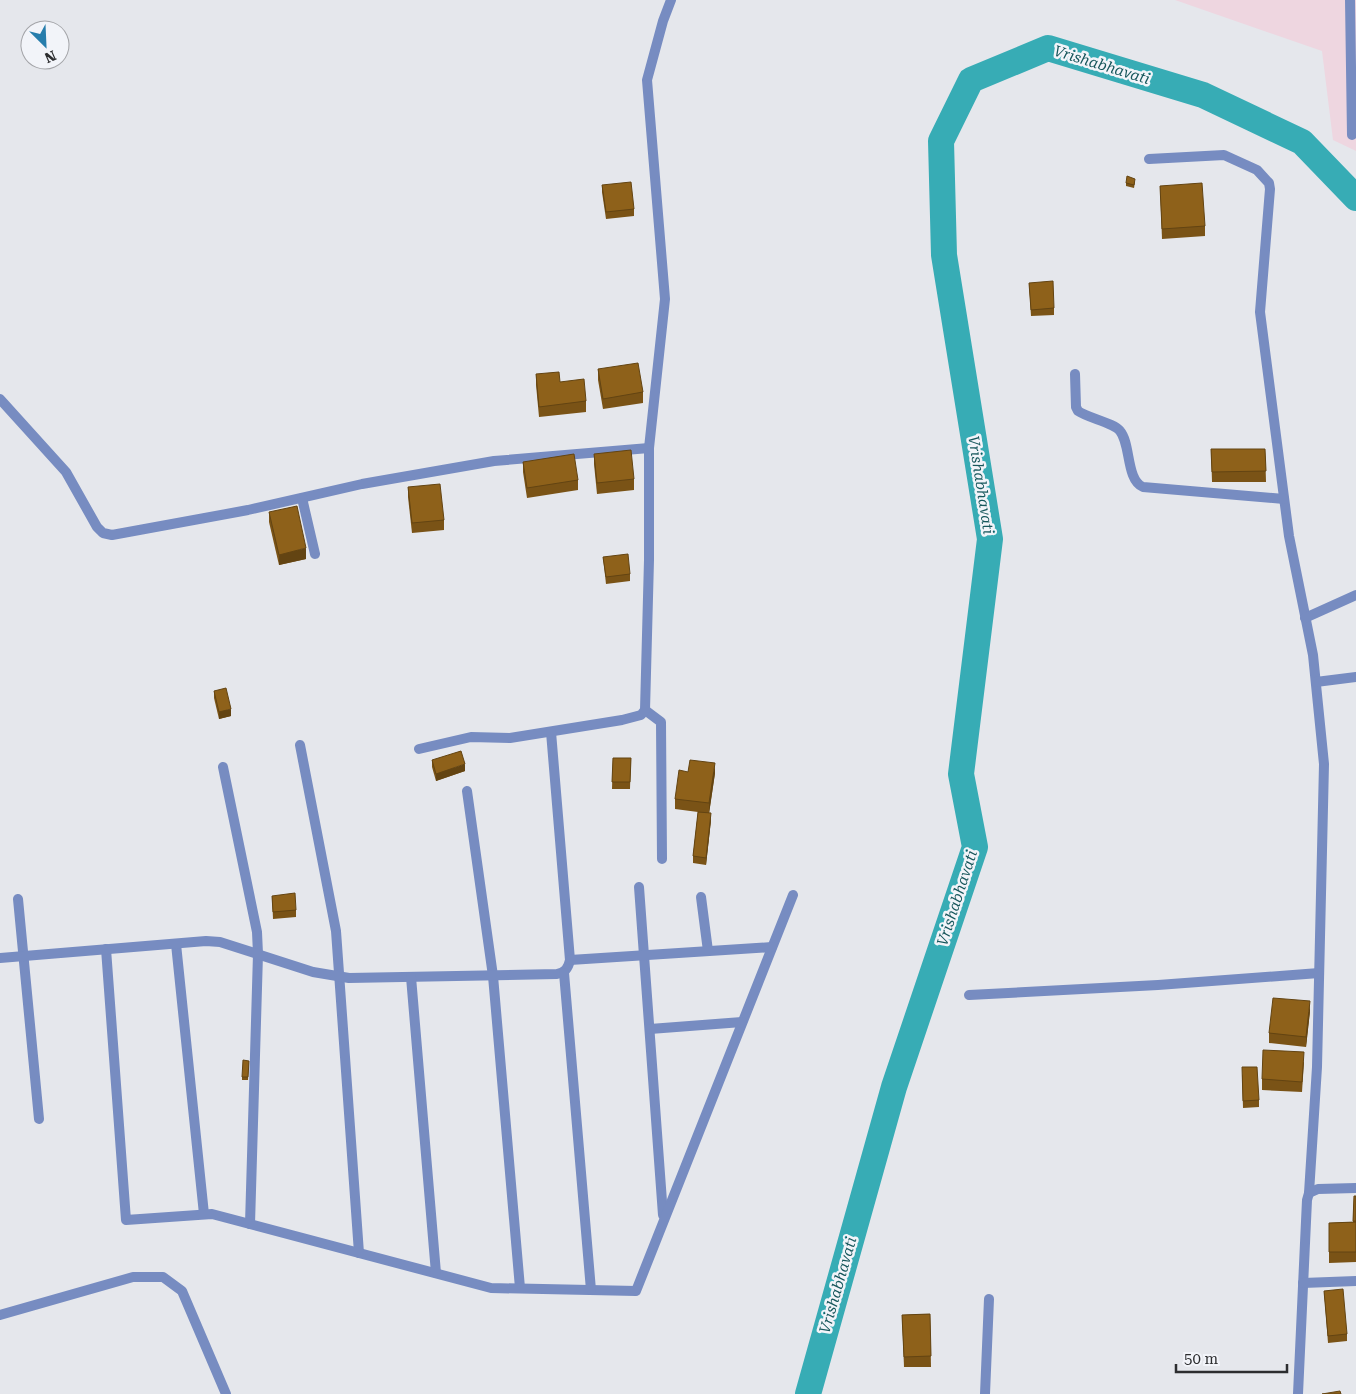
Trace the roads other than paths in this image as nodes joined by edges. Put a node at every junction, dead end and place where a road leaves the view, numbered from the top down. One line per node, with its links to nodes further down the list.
1 (671, 0): 7 (street)
2 (1350, 0): 3 (street)
3 (1352, 135)
4 (1149, 159): 9 (street)
5 (1075, 374): 9 (street)
6 (0, 399): 8 (street)
7 (649, 448): 8 (street); 15 (street)
8 (302, 498): 10 (street)
9 (1284, 499): 12 (street)
10 (315, 554)
11 (1356, 595): 12 (street)
12 (1305, 618): 14 (street)
13 (1356, 677): 14 (street)
14 (1316, 682): 36 (street)
15 (645, 710): 16 (street); 21 (street)
16 (551, 732): 18 (street); 34 (street)
17 (300, 745): 37 (street)
18 (419, 749)
19 (223, 767): 30 (street)
20 (468, 791): 38 (street)
21 (662, 860)
22 (638, 887): 32 (street)
23 (792, 896): 27 (street)
24 (701, 897): 29 (street)
25 (18, 899): 31 (street)
26 (176, 944): 28 (street); 30 (street); 46 (street)
27 (772, 947): 29 (street); 41 (street)
28 (106, 950): 31 (street); 46 (street)
29 (708, 951): 32 (street)
30 (258, 954): 37 (street); 48 (street)
31 (24, 956): 33 (street); 43 (street)
32 (644, 956): 34 (street); 42 (street)
33 (0, 958)
34 (570, 960): 35 (street)
35 (564, 973): 38 (street); 54 (street)
36 (1319, 973): 40 (street); 45 (street)
37 (338, 976): 39 (street); 49 (street)
38 (493, 976): 39 (street); 53 (street)
39 (411, 977): 50 (street)
40 (969, 995)
41 (742, 1022): 42 (street); 47 (street)
42 (650, 1029): 47 (street)
43 (39, 1119)
44 (1356, 1188): 45 (street)
45 (1309, 1193): 52 (street)
46 (204, 1214): 48 (street)
47 (664, 1220): 54 (street)
48 (250, 1224): 49 (street)
49 (359, 1253): 50 (street)
50 (436, 1273): 53 (street)
51 (1356, 1281): 52 (street)
52 (1303, 1283): 59 (street)
53 (520, 1288): 54 (street)
54 (591, 1290)
55 (989, 1299): 58 (street)
56 (0, 1314): 57 (street)
57 (226, 1394)
58 (985, 1394)
59 (1298, 1394)

